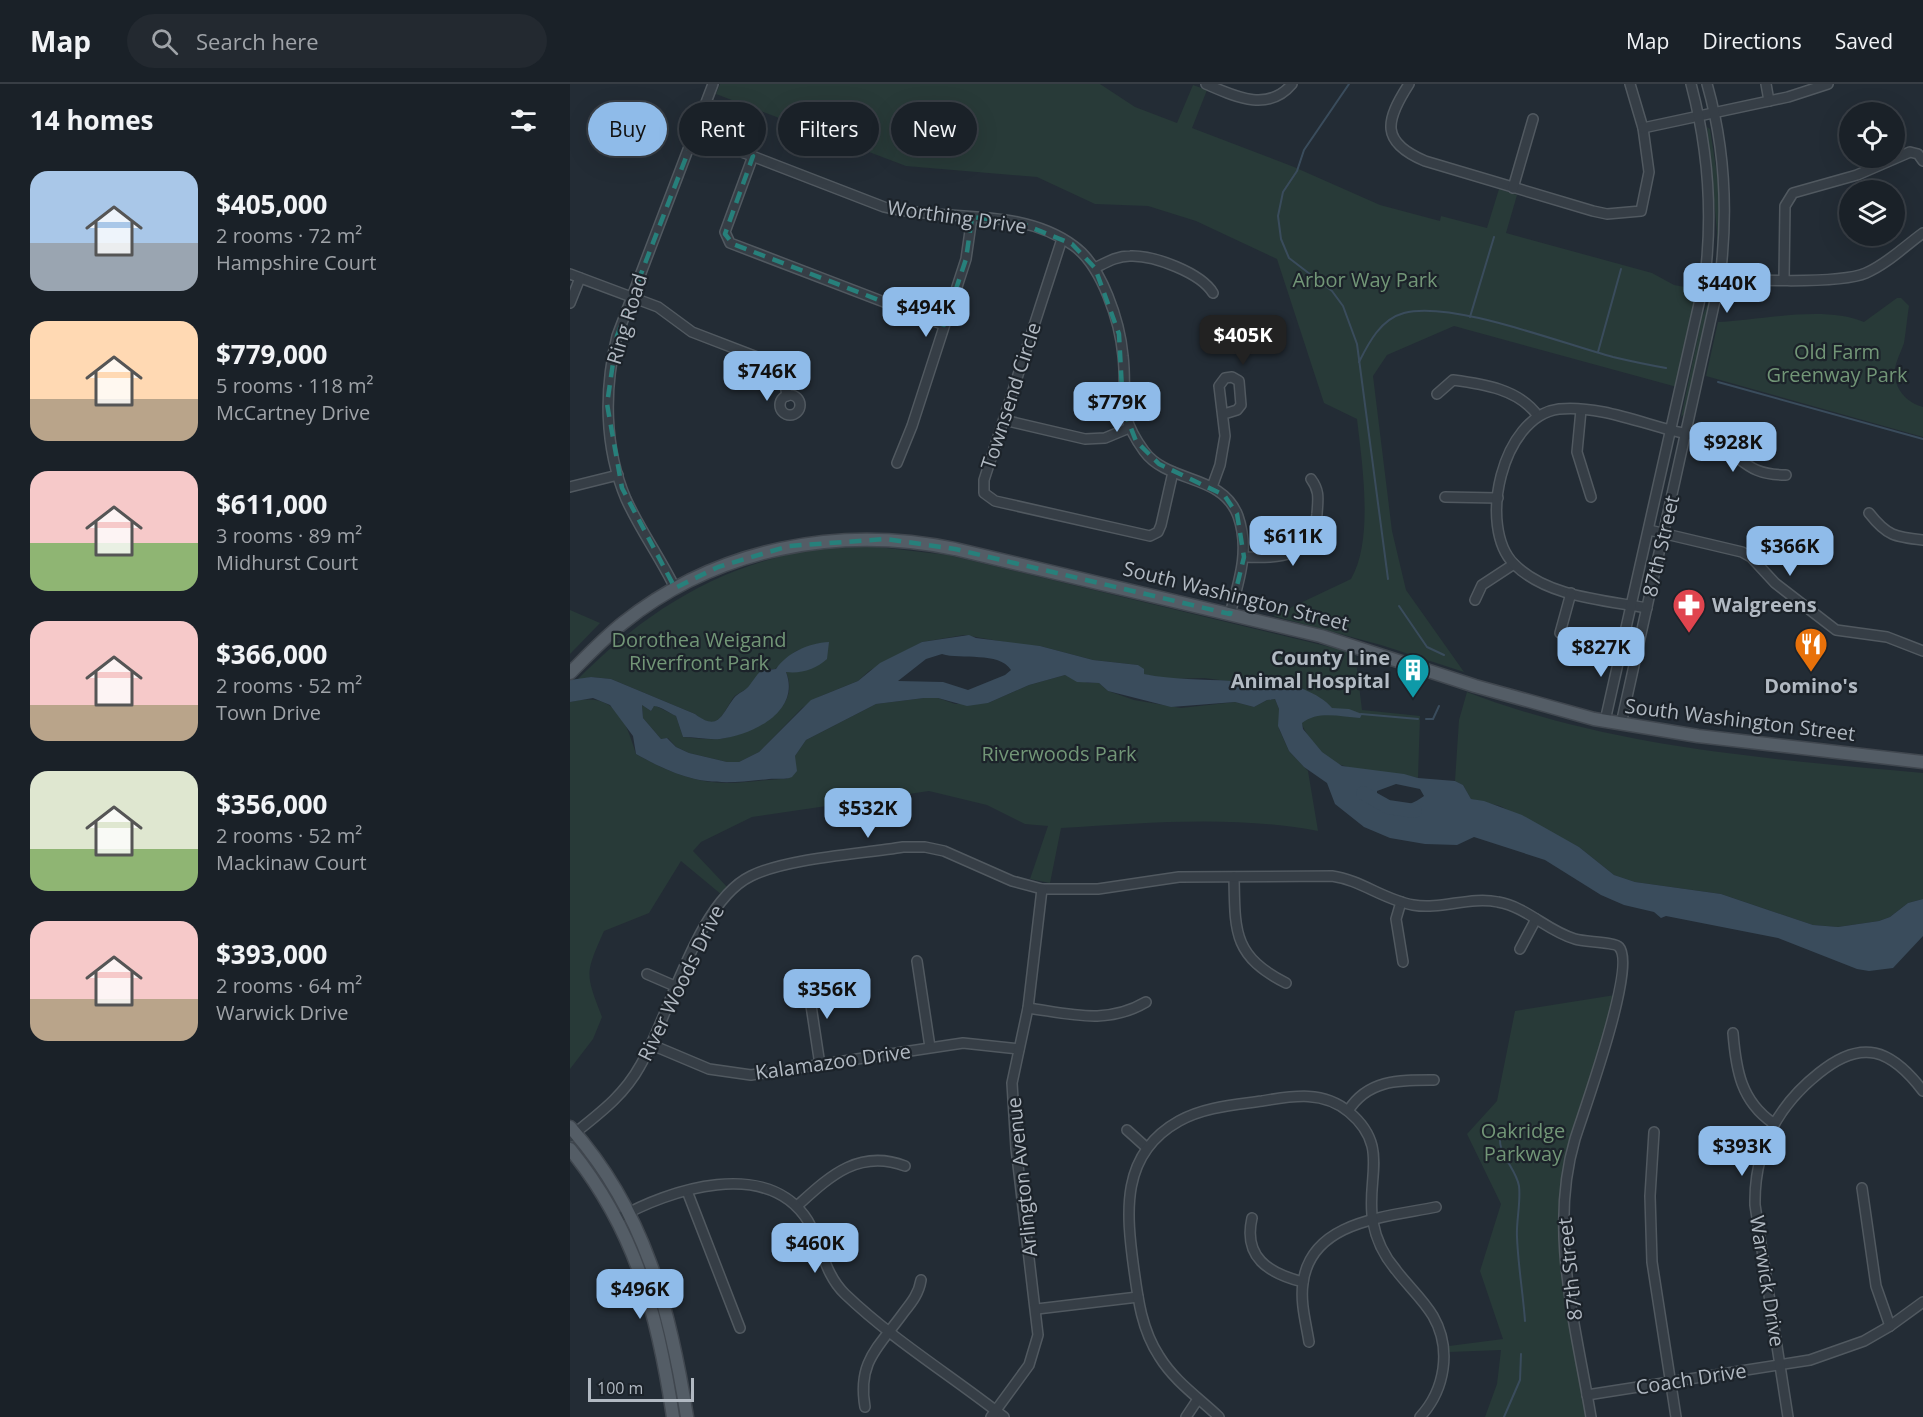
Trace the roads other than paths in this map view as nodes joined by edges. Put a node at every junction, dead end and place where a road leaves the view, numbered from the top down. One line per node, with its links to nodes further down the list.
1 (713, 84): 11 (street, Ring Road)
2 (1206, 84): 3 (street)
3 (1292, 84)
4 (1410, 84): 19 (street)
5 (1630, 84): 15 (street)
6 (1691, 84): 13 (street, 87th Street)
7 (1707, 84): 12 (street, 87th Street)
8 (1766, 84): 10 (street)
9 (1828, 84): 10 (street)
10 (1769, 101): 12 (street)
11 (706, 102)
12 (1714, 113): 13 (street); 26 (street, 87th Street)
13 (1700, 116): 15 (street); 25 (street, 87th Street)
14 (1533, 118): 19 (street)
15 (1643, 128): 19 (street)
16 (685, 156): 29 (street, Ring Road)
17 (753, 156): 20 (street, Worthing Drive); 31 (street)
18 (1923, 161): 27 (street)
19 (1513, 188)
20 (972, 217): 22 (street, Worthing Drive); 31 (street)
21 (1923, 233): 27 (street)
22 (1062, 238): 23 (street, Worthing Drive); 37 (street, Townsend Circle)
23 (1095, 268): 28 (street); 38 (street, Worthing Drive)
24 (575, 276): 29 (street); 30 (street)
25 (1705, 277): 26 (street); 39 (street, 87th Street)
26 (1720, 278): 27 (street); 40 (street, 87th Street)
27 (1784, 279)
28 (1213, 294)
29 (631, 296): 33 (street); 43 (street, Ring Road)
30 (570, 303)
31 (944, 325): 41 (street)
32 (1437, 394): 36 (street)
33 (787, 396)
34 (1581, 410): 36 (street); 39 (street); 49 (street)
35 (1224, 414): 47 (street)
36 (1538, 416): 50 (street)
37 (1004, 420): 38 (street); 42 (street, Townsend Circle)
38 (1129, 428): 42 (street, Worthing Drive)
39 (1671, 431): 40 (street); 52 (street, 87th Street)
40 (1687, 434): 44 (street); 53 (street, 87th Street)
41 (897, 463)
42 (1173, 472): 47 (street, Worthing Drive)
43 (618, 475): 46 (street); 57 (street, Ring Road)
44 (1786, 476)
45 (1311, 479): 55 (street)
46 (570, 487)
47 (1212, 487): 55 (street, Worthing Drive)
48 (1445, 497): 50 (street)
49 (1591, 497)
50 (1498, 498): 56 (street)
51 (1869, 513): 54 (street)
52 (1649, 530): 53 (street); 60 (street, 87th Street)
53 (1664, 534): 61 (street, 87th Street); 64 (street)
54 (1923, 540)
55 (1244, 557): 62 (street, Worthing Drive)
56 (1514, 564): 58 (street); 59 (street)
57 (675, 588): 62 (main road, South Washington Street); 65 (main road, South Washington Street)
58 (1571, 593): 60 (street); 63 (street)
59 (1475, 600)
60 (1631, 606): 61 (street); 66 (street, 87th Street)
61 (1647, 608): 67 (street, 87th Street)
62 (1230, 614): 66 (main road, South Washington Street)
63 (1560, 633)
64 (1923, 651)
65 (570, 673)
66 (1605, 721): 67 (main road, South Washington Street)
67 (1621, 724): 68 (main road, South Washington Street)
68 (1923, 762)
69 (1234, 877): 70 (street, River Woods Drive); 71 (street, River Woods Drive); 79 (street)
70 (1042, 889): 80 (street, River Woods Drive); 82 (street, Arlington Avenue)
71 (1401, 902): 72 (street, River Woods Drive); 76 (street)
72 (1536, 919): 73 (street, River Woods Drive); 74 (street)
73 (1621, 948): 116 (street, 87th Street)
74 (1520, 949)
75 (917, 961): 85 (street)
76 (1403, 962)
77 (647, 974): 80 (street)
78 (807, 979): 87 (street)
79 (1286, 983)
80 (677, 987): 84 (street, River Woods Drive)
81 (1146, 1002): 82 (street)
82 (1028, 1008): 86 (street, Arlington Avenue)
83 (1733, 1033): 91 (street)
84 (652, 1045): 87 (street, Kalamazoo Drive); 93 (street, River Woods Drive)
85 (930, 1047): 86 (street, Kalamazoo Drive); 87 (street, Kalamazoo Drive)
86 (1019, 1049): 109 (street, Arlington Avenue)
87 (820, 1065)
88 (1434, 1080): 90 (street)
89 (1923, 1091): 91 (street, Warwick Drive)
90 (1348, 1111): 95 (street); 104 (street)
91 (1773, 1123): 114 (street, Warwick Drive)
92 (1127, 1130): 95 (street)
93 (572, 1132): 102 (main road)
94 (1654, 1132): 115 (street)
95 (1148, 1147): 107 (street)
96 (570, 1149): 102 (main road)
97 (905, 1166): 100 (street)
98 (1862, 1188): 110 (street)
99 (687, 1191): 100 (street); 102 (street); 111 (street)
100 (797, 1206): 112 (street)
101 (1437, 1207): 104 (street)
102 (623, 1215): 120 (main road); 121 (main road)
103 (1252, 1218): 106 (street)
104 (1372, 1220): 106 (street); 125 (street)
105 (921, 1280): 112 (street)
106 (1303, 1282): 113 (street)
107 (1138, 1297): 109 (street); 117 (street)
108 (1923, 1302): 110 (street, Coach Drive)
109 (1037, 1310): 119 (street, Arlington Avenue)
110 (1890, 1326): 114 (street, Coach Drive)
111 (740, 1328)
112 (891, 1331): 118 (street); 119 (street)
113 (1309, 1342)
114 (1780, 1366): 115 (street, Coach Drive); 128 (street, Warwick Drive)
115 (1671, 1383): 116 (street, Coach Drive); 127 (street)
116 (1587, 1395): 126 (street, 87th Street)
117 (1198, 1399): 123 (street); 124 (street)
118 (865, 1407)
119 (993, 1414): 122 (street)
120 (673, 1417)
121 (687, 1417)
122 (1004, 1417)
123 (1186, 1417)
124 (1219, 1417)
125 (1420, 1417)
126 (1591, 1417)
127 (1676, 1417)
128 (1788, 1417)

